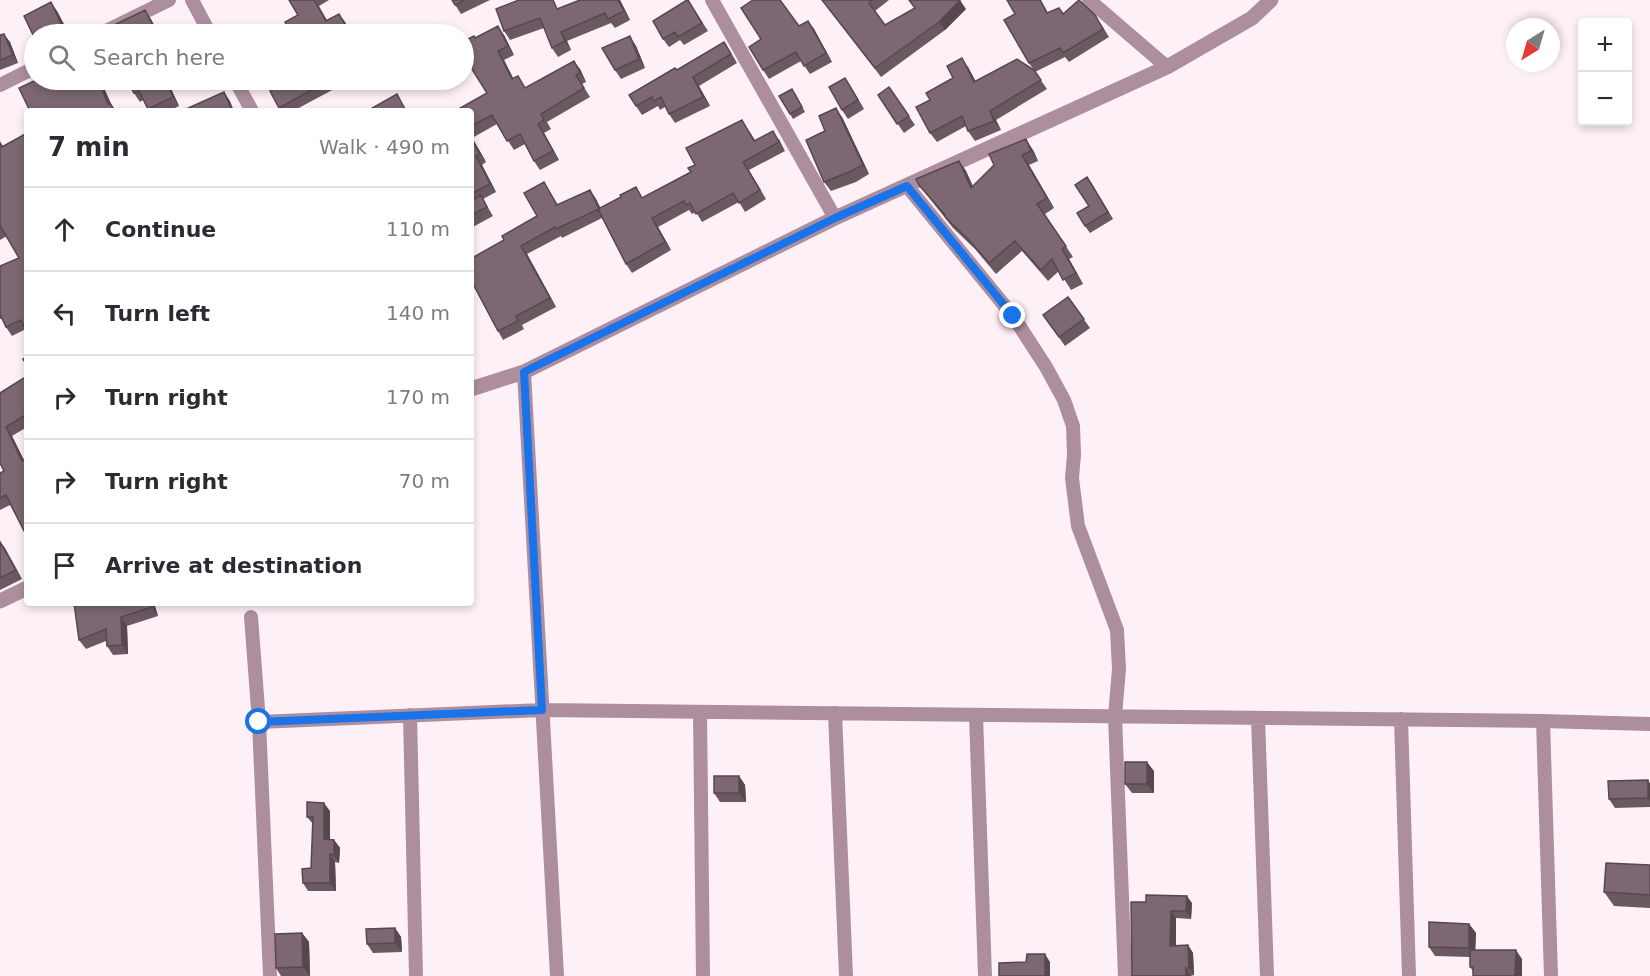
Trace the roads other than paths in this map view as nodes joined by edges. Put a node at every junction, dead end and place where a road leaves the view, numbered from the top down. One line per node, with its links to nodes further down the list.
1 (169, 0): 6 (street)
2 (192, 0): 7 (street)
3 (712, 0): 14 (street)
4 (1089, 0): 8 (street)
5 (1271, 0): 8 (street)
6 (120, 24)
7 (205, 24)
8 (1167, 67): 13 (street)
9 (24, 73): 10 (street)
10 (0, 85)
11 (240, 90): 12 (street)
12 (250, 108)
13 (907, 186): 14 (street); 25 (street)
14 (835, 218): 15 (street)
15 (524, 372): 16 (street); 20 (street)
16 (474, 388)
17 (24, 589): 18 (street)
18 (0, 601)
19 (251, 617): 29 (street)
20 (542, 710): 21 (street); 24 (street); 33 (street)
21 (700, 712): 22 (street); 34 (street)
22 (835, 713): 23 (street); 35 (street)
23 (976, 715): 25 (street); 36 (street)
24 (410, 716): 29 (street); 32 (street)
25 (1114, 716): 26 (street); 37 (street)
26 (1258, 718): 27 (street); 38 (street)
27 (1401, 719): 28 (street); 39 (street)
28 (1543, 721): 30 (street); 40 (street)
29 (259, 722): 31 (street)
30 (1650, 724)
31 (270, 976)
32 (416, 976)
33 (557, 976)
34 (703, 976)
35 (846, 976)
36 (985, 976)
37 (1125, 976)
38 (1267, 976)
39 (1409, 976)
40 (1551, 976)

